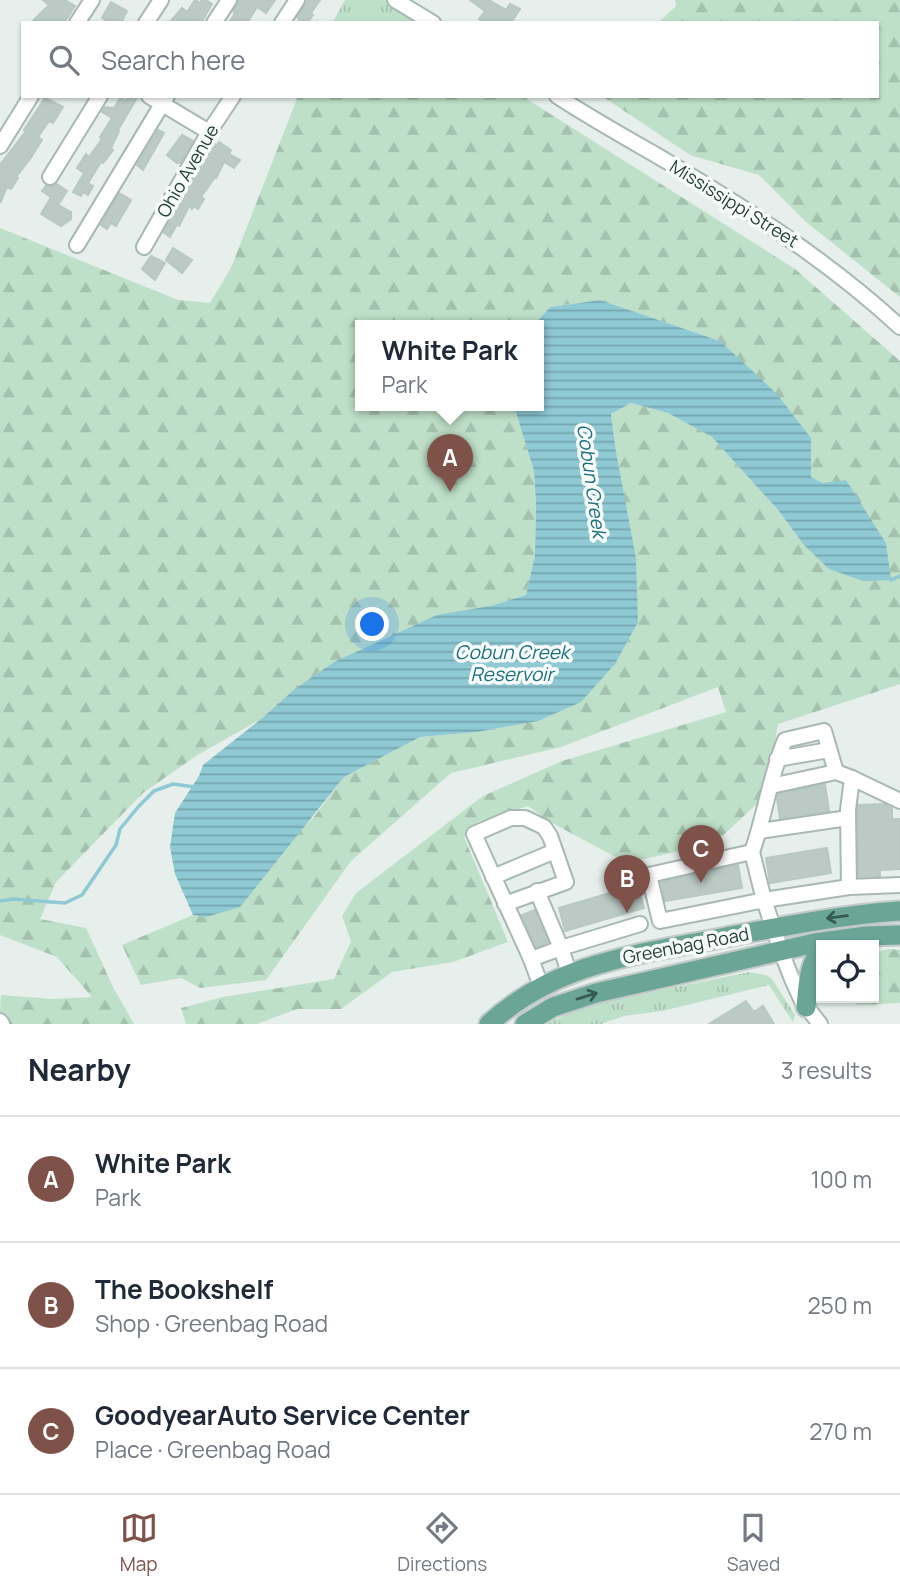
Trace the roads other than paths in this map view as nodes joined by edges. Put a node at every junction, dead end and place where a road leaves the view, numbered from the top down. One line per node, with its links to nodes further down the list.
1 (92, 0): 6 (street)
2 (161, 0): 7 (street)
3 (229, 0): 8 (street)
4 (297, 0): 9 (street)
5 (396, 0): 10 (street)
6 (78, 21)
7 (147, 21)
8 (215, 21)
9 (283, 21)
10 (430, 21)
11 (30, 98): 17 (street)
12 (99, 98): 18 (street)
13 (232, 98): 16 (street, Ohio Avenue)
14 (561, 98): 21 (street, Mississippi Street)
15 (164, 100): 16 (street); 19 (street)
16 (209, 132): 20 (street, Ohio Avenue)
17 (0, 146)
18 (50, 177)
19 (77, 245)
20 (144, 247)
21 (900, 327)
22 (836, 772): 23 (street); 24 (street); 24 (street)
23 (852, 778): 25 (street); 26 (street)
24 (771, 786): 27 (street)
25 (900, 801)
26 (848, 818): 27 (street); 32 (street)
27 (760, 831): 29 (street)
28 (555, 851): 30 (street); 30 (street); 33 (street)
29 (752, 852): 34 (street); 34 (street)
30 (493, 877): 35 (street)
31 (900, 885): 32 (street)
32 (849, 887): 34 (street)
33 (537, 891): 35 (street); 42 (street)
34 (764, 900): 38 (street)
35 (505, 904): 45 (street)
36 (900, 911): 38 (main road, Greenbag Road, one-way to 38)
37 (640, 924): 42 (street)
38 (774, 928): 43 (street); 46 (main road, Greenbag Road)
39 (900, 935): 40 (main road, Greenbag Road)
40 (864, 940)
41 (816, 947): 43 (main road, Greenbag Road)
42 (561, 948): 45 (street); 46 (street)
43 (781, 951): 48 (street); 50 (main road, Greenbag Road, one-way to 43)
44 (816, 958): 48 (main road)
45 (531, 959): 47 (street)
46 (569, 973): 47 (main road, Greenbag Road)
47 (541, 986): 49 (main road, Greenbag Road)
48 (806, 1007): 51 (street)
49 (489, 1024)
50 (525, 1024)
51 (820, 1024)

